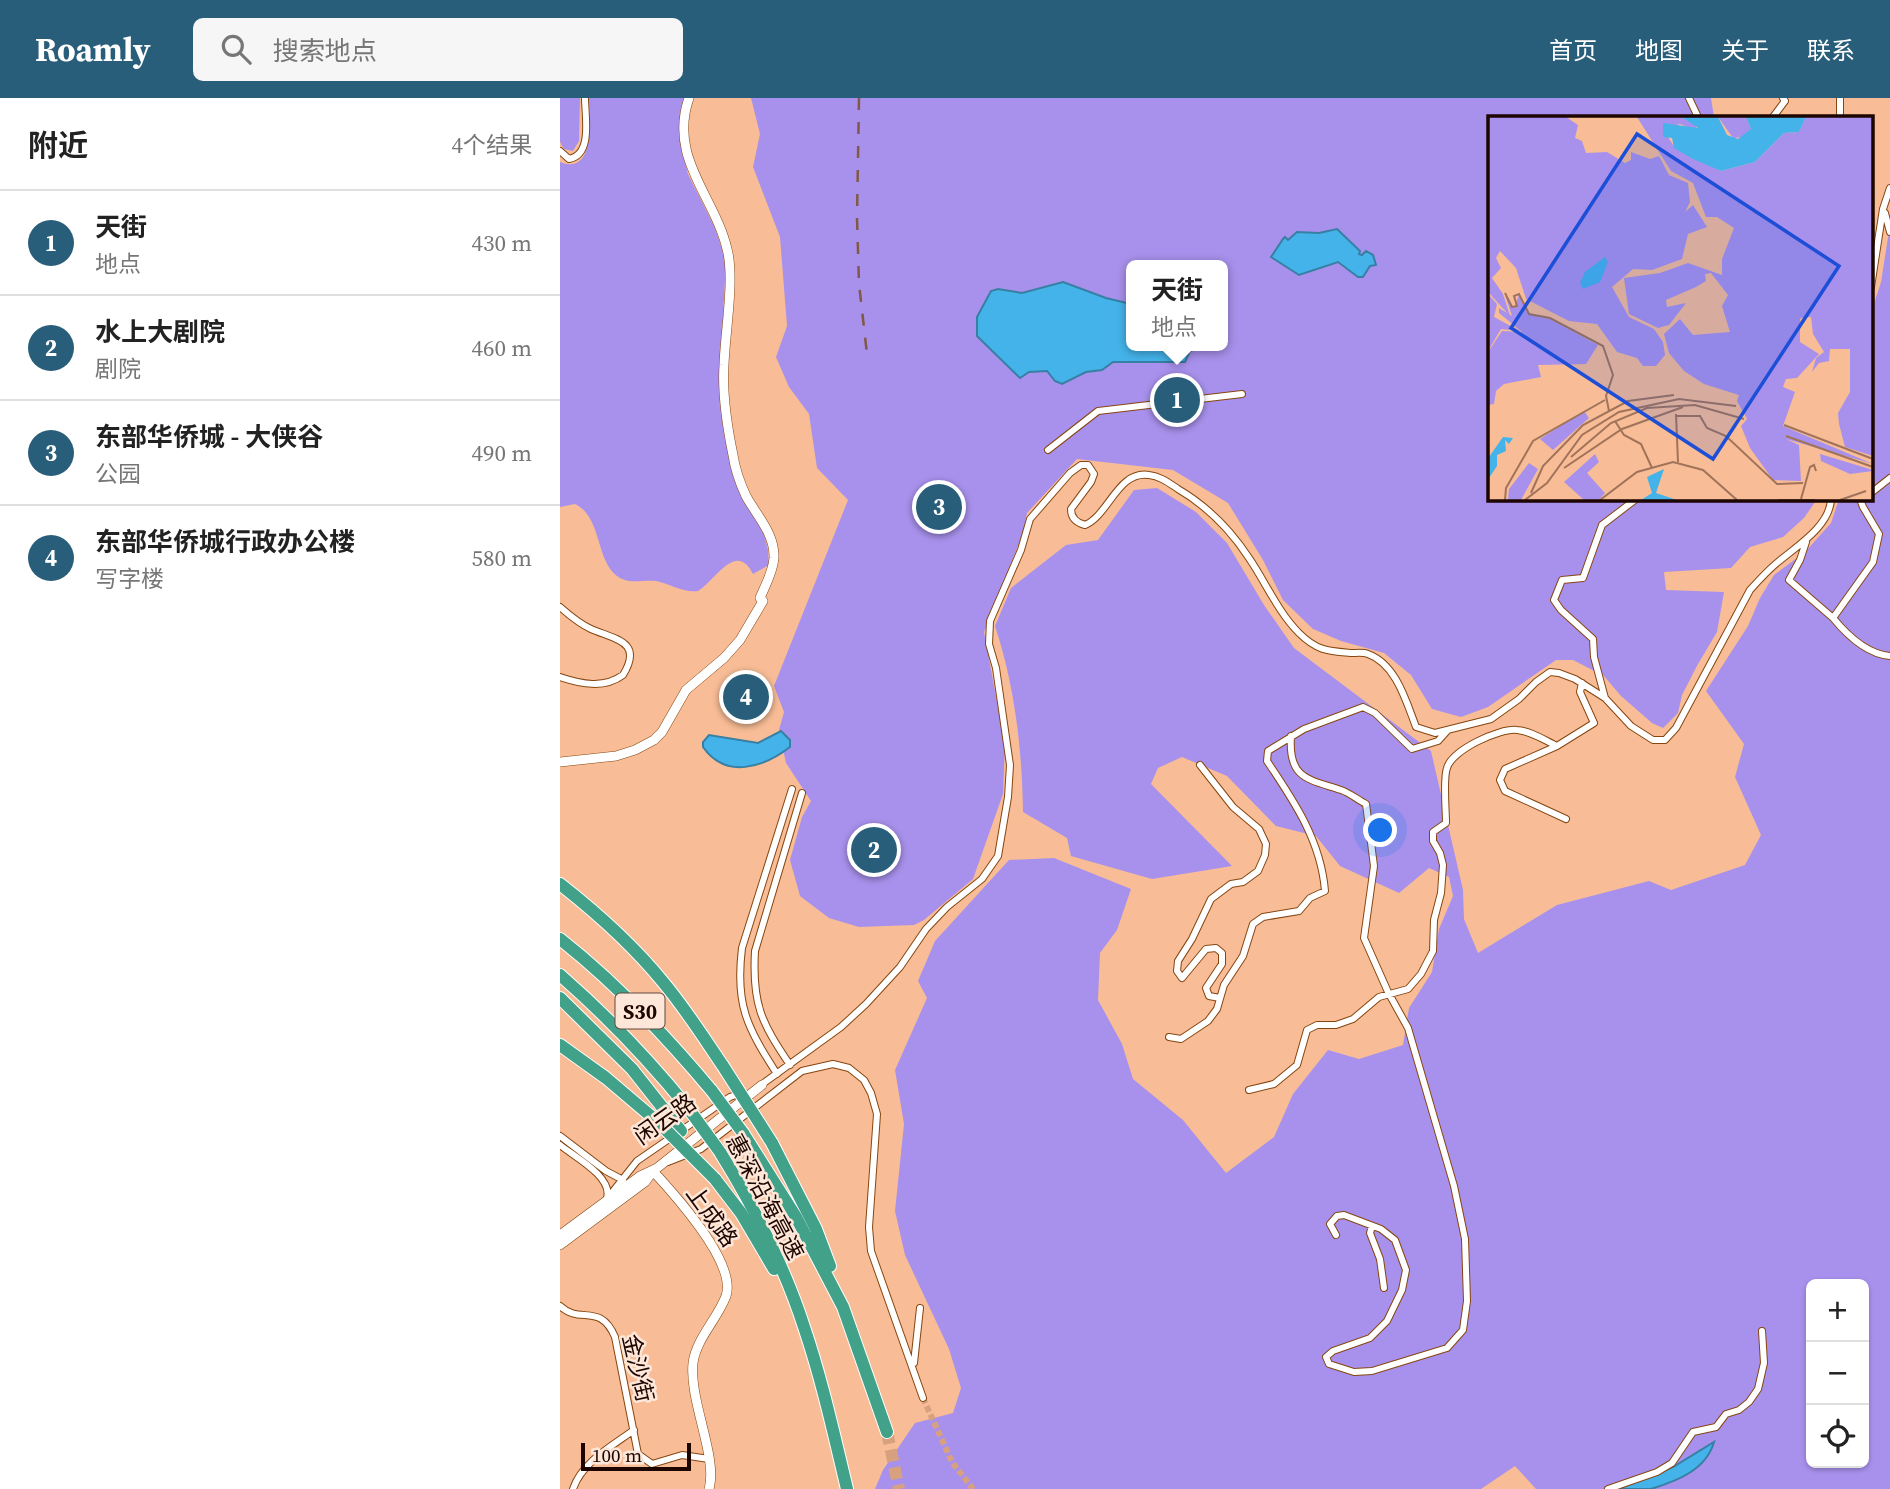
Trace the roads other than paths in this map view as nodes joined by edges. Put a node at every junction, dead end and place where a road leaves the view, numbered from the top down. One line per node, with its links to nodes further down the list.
1 (585, 98): 9 (street)
2 (689, 98): 33 (street)
3 (1689, 98): 6 (street)
4 (1783, 98): 7 (street)
5 (1840, 98): 8 (street)
6 (1698, 116)
7 (1774, 116)
8 (1840, 116)
9 (560, 151)
10 (1890, 188): 11 (street)
11 (1884, 209): 13 (street); 14 (street)
12 (1872, 226): 13 (street)
13 (1881, 232): 15 (street)
14 (1890, 232)
15 (1872, 281)
16 (1242, 394): 17 (street)
17 (1048, 450)
18 (1890, 478): 19 (street)
19 (1872, 492)
20 (1635, 500): 29 (street)
21 (1831, 500): 23 (street)
22 (1860, 500): 25 (street)
23 (1807, 538): 25 (street); 29 (street)
24 (560, 607): 27 (street)
25 (1833, 618): 26 (street)
26 (1890, 656)
27 (560, 677)
28 (1582, 683): 29 (street); 30 (street); 32 (street)
29 (1605, 698)
30 (1449, 730): 31 (street); 46 (street, 闲云路)
31 (1292, 736): 41 (street); 43 (street)
32 (1557, 746): 37 (street); 41 (street)
33 (560, 762)
34 (1200, 765): 43 (street)
35 (792, 789): 47 (street)
36 (802, 793): 46 (street)
37 (1566, 819)
38 (560, 884): 64 (highway, bridge)
39 (560, 939): 64 (highway, 惠深沿海高速 / S30, bridge)
40 (560, 975): 66 (highway, 惠深沿海高速 / S30, bridge)
41 (1389, 995): 49 (street); 58 (street)
42 (560, 998): 50 (highway)
43 (1220, 999): 44 (street)
44 (1169, 1037)
45 (560, 1045): 66 (highway, bridge)
46 (790, 1065): 47 (street, 闲云路)
47 (777, 1074): 48 (street, 闲云路)
48 (762, 1085): 50 (street, 闲云路); 53 (street, 闲云路)
49 (1249, 1090)
50 (681, 1131): 55 (street, 闲云路)
51 (560, 1136): 55 (street)
52 (560, 1145): 57 (street)
53 (663, 1163): 54 (street, 闲云路); 68 (street)
54 (653, 1171): 56 (street, 闲云路); 61 (street, 闲云路); 72 (street, 上成路)
55 (622, 1179): 56 (street); 57 (street, 闲云路)
56 (632, 1182): 57 (street, 闲云路)
57 (605, 1202): 59 (street, 闲云路)
58 (1372, 1226): 60 (street); 62 (street)
59 (560, 1235)
60 (1336, 1235)
61 (560, 1245)
62 (1384, 1288)
63 (560, 1306): 70 (street, 金沙街)
64 (843, 1307): 71 (highway, 惠深沿海高速 / S30)
65 (920, 1308): 68 (street)
66 (804, 1325): 75 (highway, 惠深沿海高速 / S30)
67 (1762, 1331): 76 (street)
68 (914, 1368): 69 (street)
69 (923, 1398)
70 (634, 1430): 72 (street); 73 (street, 金沙街)
71 (887, 1432)
72 (709, 1459): 74 (street, 上成路)
73 (573, 1489)
74 (709, 1489)
75 (847, 1489)
76 (1608, 1489)

